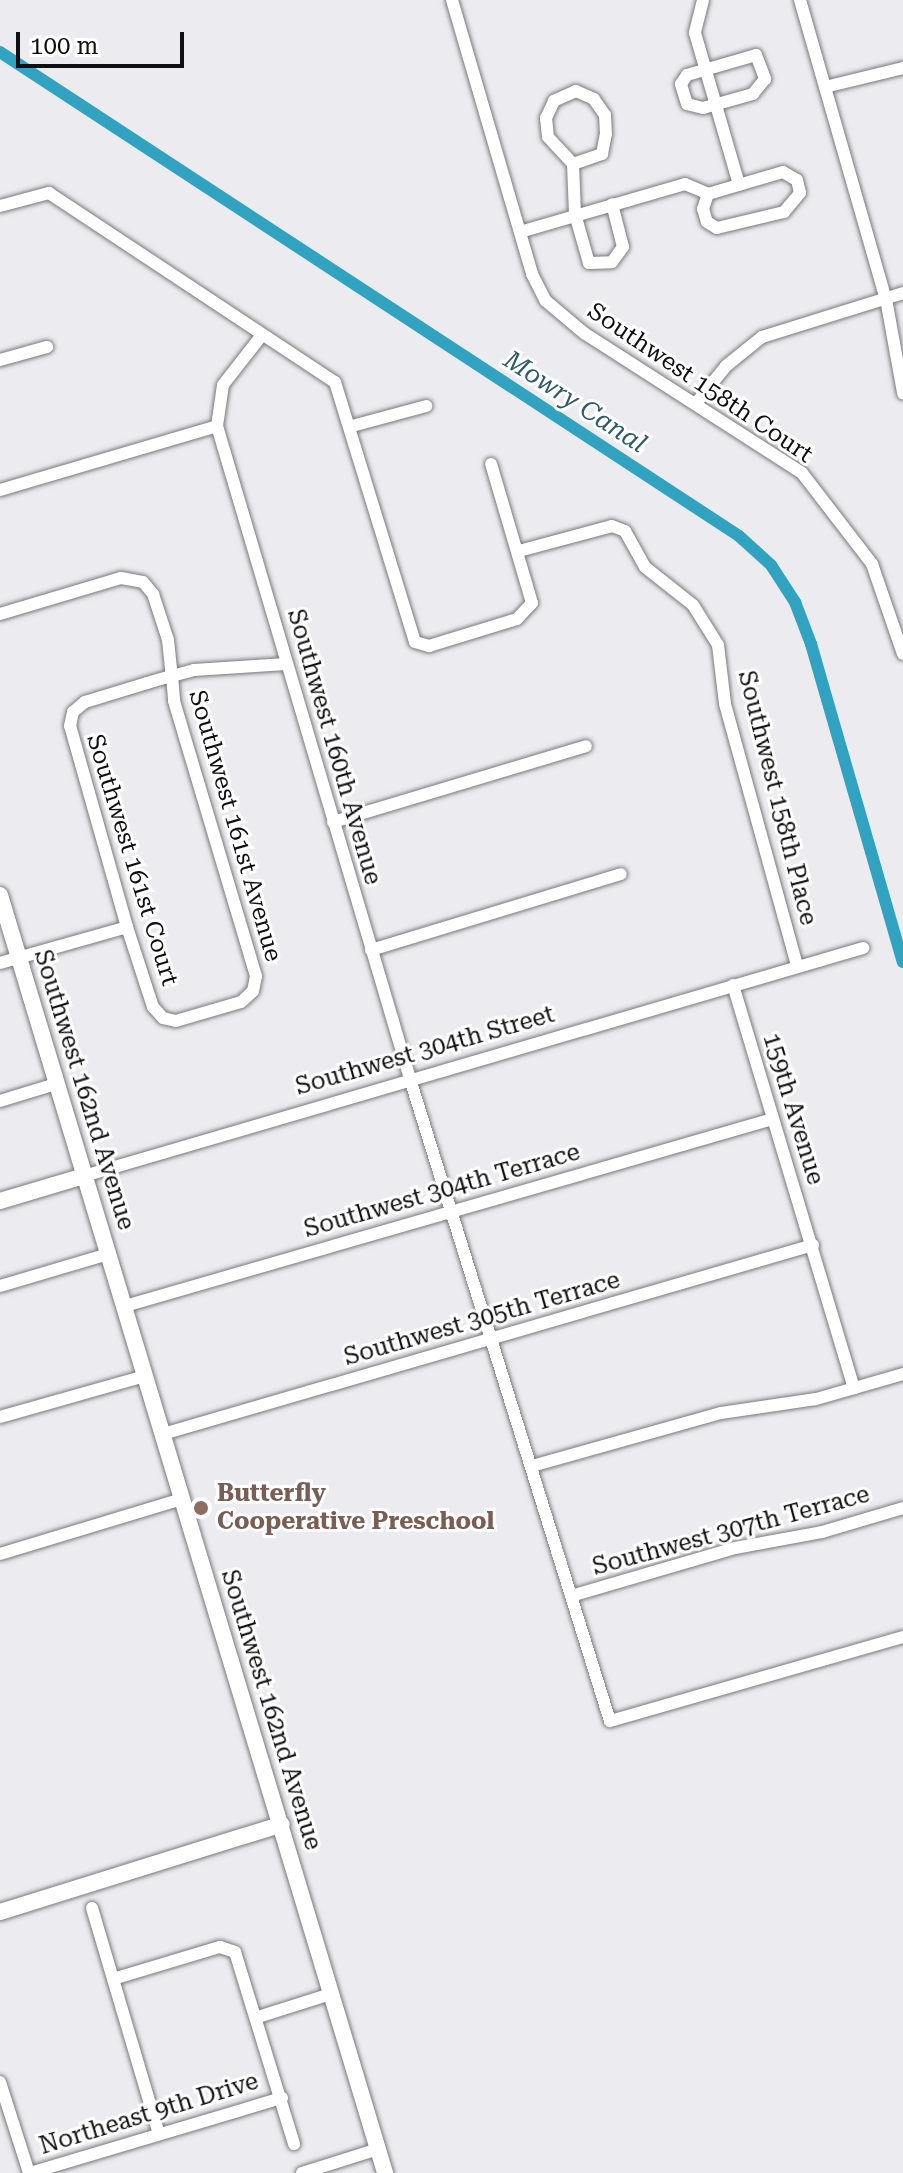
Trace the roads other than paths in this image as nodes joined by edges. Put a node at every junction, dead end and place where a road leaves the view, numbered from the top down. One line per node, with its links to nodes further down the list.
1 (452, 0): 14 (street, Southwest 158th Court)
2 (703, 0): 4 (street)
3 (800, 0): 6 (street)
4 (705, 66): 7 (street); 7 (street); 7 (street)
5 (903, 68): 6 (street)
6 (825, 87): 16 (street)
7 (716, 105): 9 (street)
8 (573, 164): 8 (street); 13 (street)
9 (739, 184): 10 (street); 10 (street)
10 (708, 194): 11 (street)
11 (612, 204): 13 (street); 13 (street)
12 (0, 206): 17 (street)
13 (575, 214): 14 (street)
14 (520, 232): 21 (street, Southwest 158th Court)
15 (903, 293): 16 (street)
16 (886, 299): 20 (street); 21 (street)
17 (262, 335): 23 (street); 24 (street)
18 (47, 347): 19 (street)
19 (0, 360)
20 (903, 393)
21 (697, 402): 29 (street, Southwest 158th Court)
22 (426, 406): 24 (street)
23 (217, 426): 26 (street); 30 (street, Southwest 160th Avenue)
24 (352, 426): 27 (street)
25 (491, 464): 27 (street)
26 (0, 490)
27 (519, 551): 41 (street, Southwest 158th Place)
28 (0, 614): 31 (street, Southwest 161st Avenue)
29 (903, 654)
30 (286, 664): 31 (street); 33 (street, Southwest 160th Avenue)
31 (172, 676): 36 (street, Southwest 161st Court); 43 (street, Southwest 161st Avenue)
32 (586, 746): 33 (street)
33 (333, 822): 38 (street, Southwest 160th Avenue)
34 (621, 874): 38 (street)
35 (0, 895): 39 (street, Southwest 162nd Avenue)
36 (127, 927): 39 (street); 43 (street, Southwest 161st Court)
37 (863, 948): 41 (street, Southwest 304th Street)
38 (371, 950): 44 (street, Southwest 160th Avenue)
39 (19, 958): 40 (street); 45 (street, Southwest 162nd Avenue)
40 (0, 963)
41 (797, 966): 42 (street, Southwest 304th Street)
42 (733, 985): 44 (street, Southwest 304th Street); 47 (street, 159th Avenue)
43 (163, 1018)
44 (410, 1079): 48 (street, Southwest 304th Street); 50 (street, Southwest 160th Avenue)
45 (56, 1084): 46 (street); 48 (street, Southwest 162nd Avenue)
46 (0, 1101)
47 (773, 1119): 50 (street, Southwest 304th Terrace); 51 (street, 159th Avenue)
48 (84, 1176): 49 (street, Southwest 304th Street); 52 (street, Southwest 162nd Avenue)
49 (0, 1201)
50 (451, 1210): 54 (street, Southwest 304th Terrace); 55 (street, Southwest 160th Avenue)
51 (813, 1245): 55 (street, Southwest 305th Terrace); 58 (street, 159th Avenue)
52 (108, 1254): 53 (street); 54 (street, Southwest 162nd Avenue)
53 (0, 1286)
54 (125, 1306): 57 (street, Southwest 162nd Avenue)
55 (489, 1339): 60 (street, Southwest 305th Terrace); 61 (street)
56 (903, 1374): 58 (street)
57 (145, 1376): 59 (street); 60 (street, Southwest 162nd Avenue)
58 (854, 1388): 61 (street)
59 (0, 1417)
60 (163, 1434): 62 (street, Southwest 162nd Avenue)
61 (532, 1466): 65 (street)
62 (182, 1499): 64 (street); 67 (street, Southwest 162nd Avenue)
63 (903, 1508): 65 (street, Southwest 307th Terrace)
64 (0, 1554)
65 (571, 1596): 66 (street)
66 (903, 1637)
67 (282, 1824): 69 (street); 71 (street, Southwest 162nd Avenue)
68 (92, 1908): 70 (street)
69 (0, 1912)
70 (113, 1979): 72 (street); 75 (street)
71 (331, 1994): 72 (street); 77 (street, Southwest 162nd Avenue)
72 (258, 2017): 74 (street)
73 (0, 2082): 78 (street)
74 (282, 2098): 75 (street, Northeast 9th Drive); 76 (street)
75 (159, 2134): 78 (street, Northeast 9th Drive)
76 (294, 2144)
77 (378, 2149): 79 (street); 80 (street, Southwest 162nd Avenue)
78 (29, 2173)
79 (302, 2173)
80 (385, 2173)

